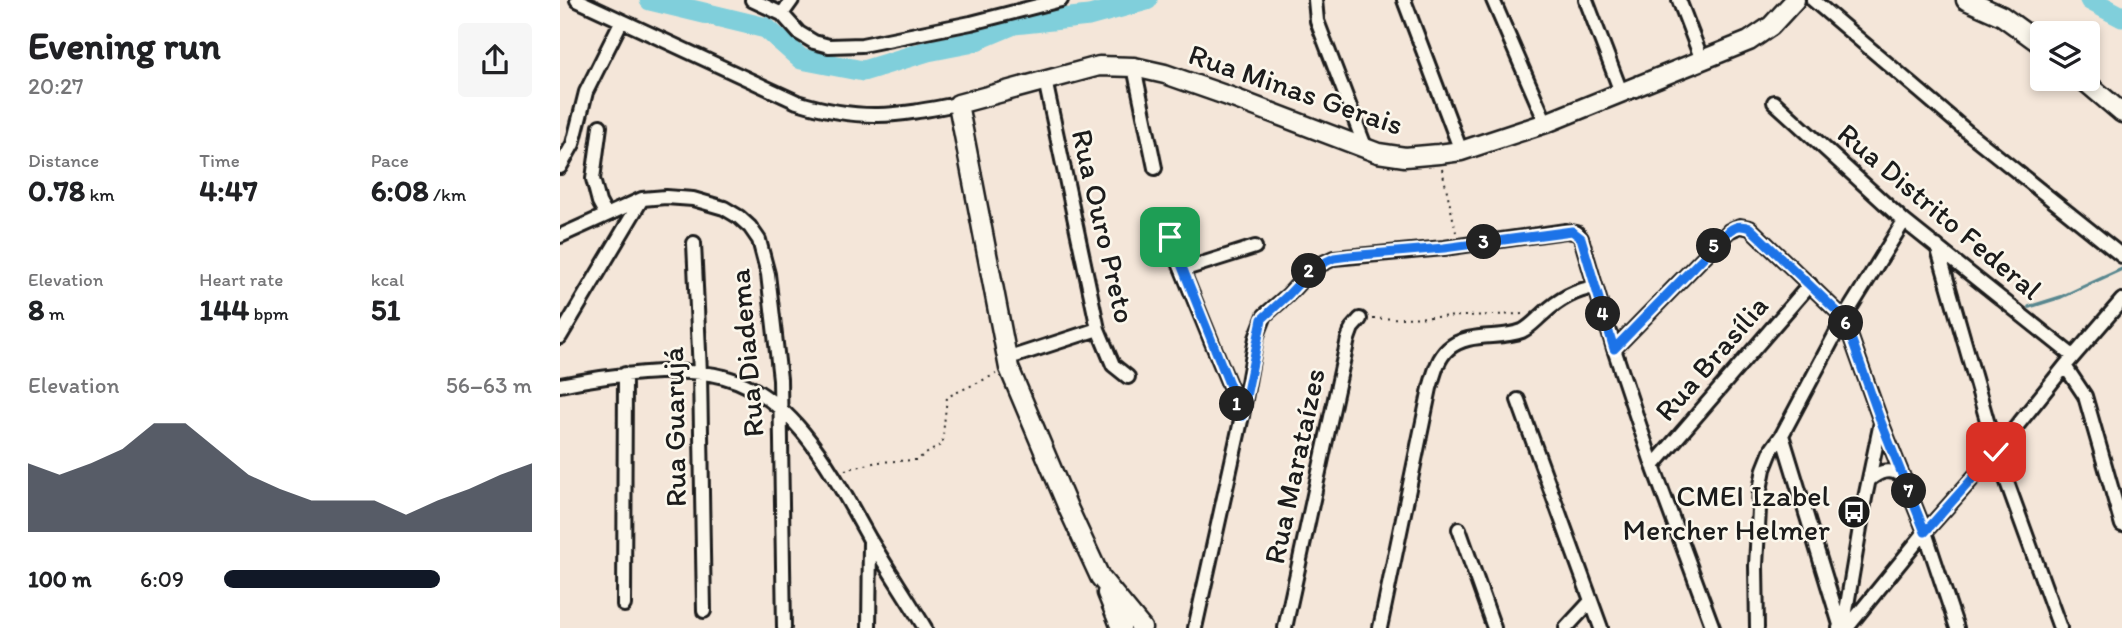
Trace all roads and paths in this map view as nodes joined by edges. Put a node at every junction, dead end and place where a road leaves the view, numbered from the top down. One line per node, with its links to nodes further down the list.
1 (577, 0): 15 (street)
2 (752, 0): 14 (street)
3 (792, 0): 14 (street)
4 (1061, 0): 13 (street)
5 (1315, 0): 27 (street)
6 (1404, 0): 28 (street)
7 (1493, 0): 25 (street)
8 (1586, 0): 21 (street)
9 (1679, 0): 17 (street)
10 (1813, 0): 41 (street)
11 (1966, 0): 16 (street)
12 (1785, 4): 17 (street, Rua Minas Gerais)
13 (1028, 5): 14 (street)
14 (782, 14)
15 (621, 22): 23 (street); 30 (street)
16 (2030, 36)
17 (1702, 60): 21 (street, Rua Minas Gerais)
18 (1134, 67): 19 (street, Rua Minas Gerais); 27 (street, Rua Minas Gerais); 31 (street)
19 (1045, 80): 23 (street, Rua Minas Gerais); 49 (street, Rua Ouro Preto)
20 (2096, 91): 24 (street)
21 (1621, 92): 25 (street, Rua Minas Gerais)
22 (1774, 103): 34 (street, Rua Distrito Federal)
23 (958, 104): 53 (street)
24 (2122, 113)
25 (1546, 123): 28 (street, Rua Minas Gerais)
26 (600, 125): 33 (street)
27 (1366, 149): 29 (street, Rua Minas Gerais)
28 (1461, 151): 29 (street, Rua Minas Gerais)
29 (1439, 154): 38 (path)
30 (560, 167)
31 (1155, 168)
32 (642, 199): 33 (street); 50 (street); 59 (street, Rua Diadema)
33 (606, 215): 35 (street)
34 (1904, 221): 39 (street, Rua Distrito Federal); 47 (street)
35 (560, 236)
36 (1170, 237): 42 (street)
37 (694, 243): 54 (street, Rua Guarujá)
38 (1459, 246): 44 (street); 60 (street)
39 (1937, 246): 52 (street, Rua Distrito Federal); 63 (street)
40 (1255, 247): 42 (street)
41 (2122, 256)
42 (1182, 270): 60 (street)
43 (1810, 284): 47 (street); 51 (street); 64 (street, Rua Brasília)
44 (1595, 287): 46 (street); 51 (street)
45 (2122, 300): 52 (street)
46 (1543, 314): 48 (path); 83 (street)
47 (1844, 318): 61 (street); 62 (street)
48 (1360, 319): 82 (street, Rua Marataízes)
49 (1098, 329): 53 (street); 56 (street, Rua Ouro Preto)
50 (560, 337)
51 (1614, 349): 64 (street)
52 (2069, 361): 63 (street); 68 (street, Rua Distrito Federal)
53 (1007, 364): 65 (path); 72 (street)
54 (700, 373): 55 (street); 59 (street); 75 (street, Rua Guarujá)
55 (625, 374): 57 (street); 74 (street, Rua Guarujá)
56 (1128, 377)
57 (560, 385)
58 (1518, 400): 73 (street)
59 (781, 409): 65 (street); 76 (street, Rua Diadema)
60 (1242, 416): 81 (street)
61 (1881, 422): 66 (street); 67 (street)
62 (1782, 435): 88 (street); 89 (street)
63 (1996, 452): 70 (street); 91 (street)
64 (1653, 467): 87 (street)
65 (834, 472): 71 (street)
66 (1902, 475): 67 (street); 70 (street)
67 (1869, 480): 89 (street)
68 (2122, 525)
69 (1459, 529): 84 (street)
70 (1925, 532): 89 (street); 90 (street)
71 (870, 539): 77 (street); 78 (street)
72 (1100, 577): 79 (street); 80 (street)
73 (1590, 602): 85 (street); 86 (street)
74 (624, 605)
75 (704, 611)
76 (784, 628)
77 (869, 628)
78 (925, 628)
79 (1121, 628)
80 (1142, 628)
81 (1195, 628)
82 (1286, 628)
83 (1380, 628)
84 (1494, 628)
85 (1566, 628)
86 (1601, 628)
87 (1713, 628)
88 (1757, 628)
89 (1842, 628)
90 (1957, 628)
91 (2060, 628)

